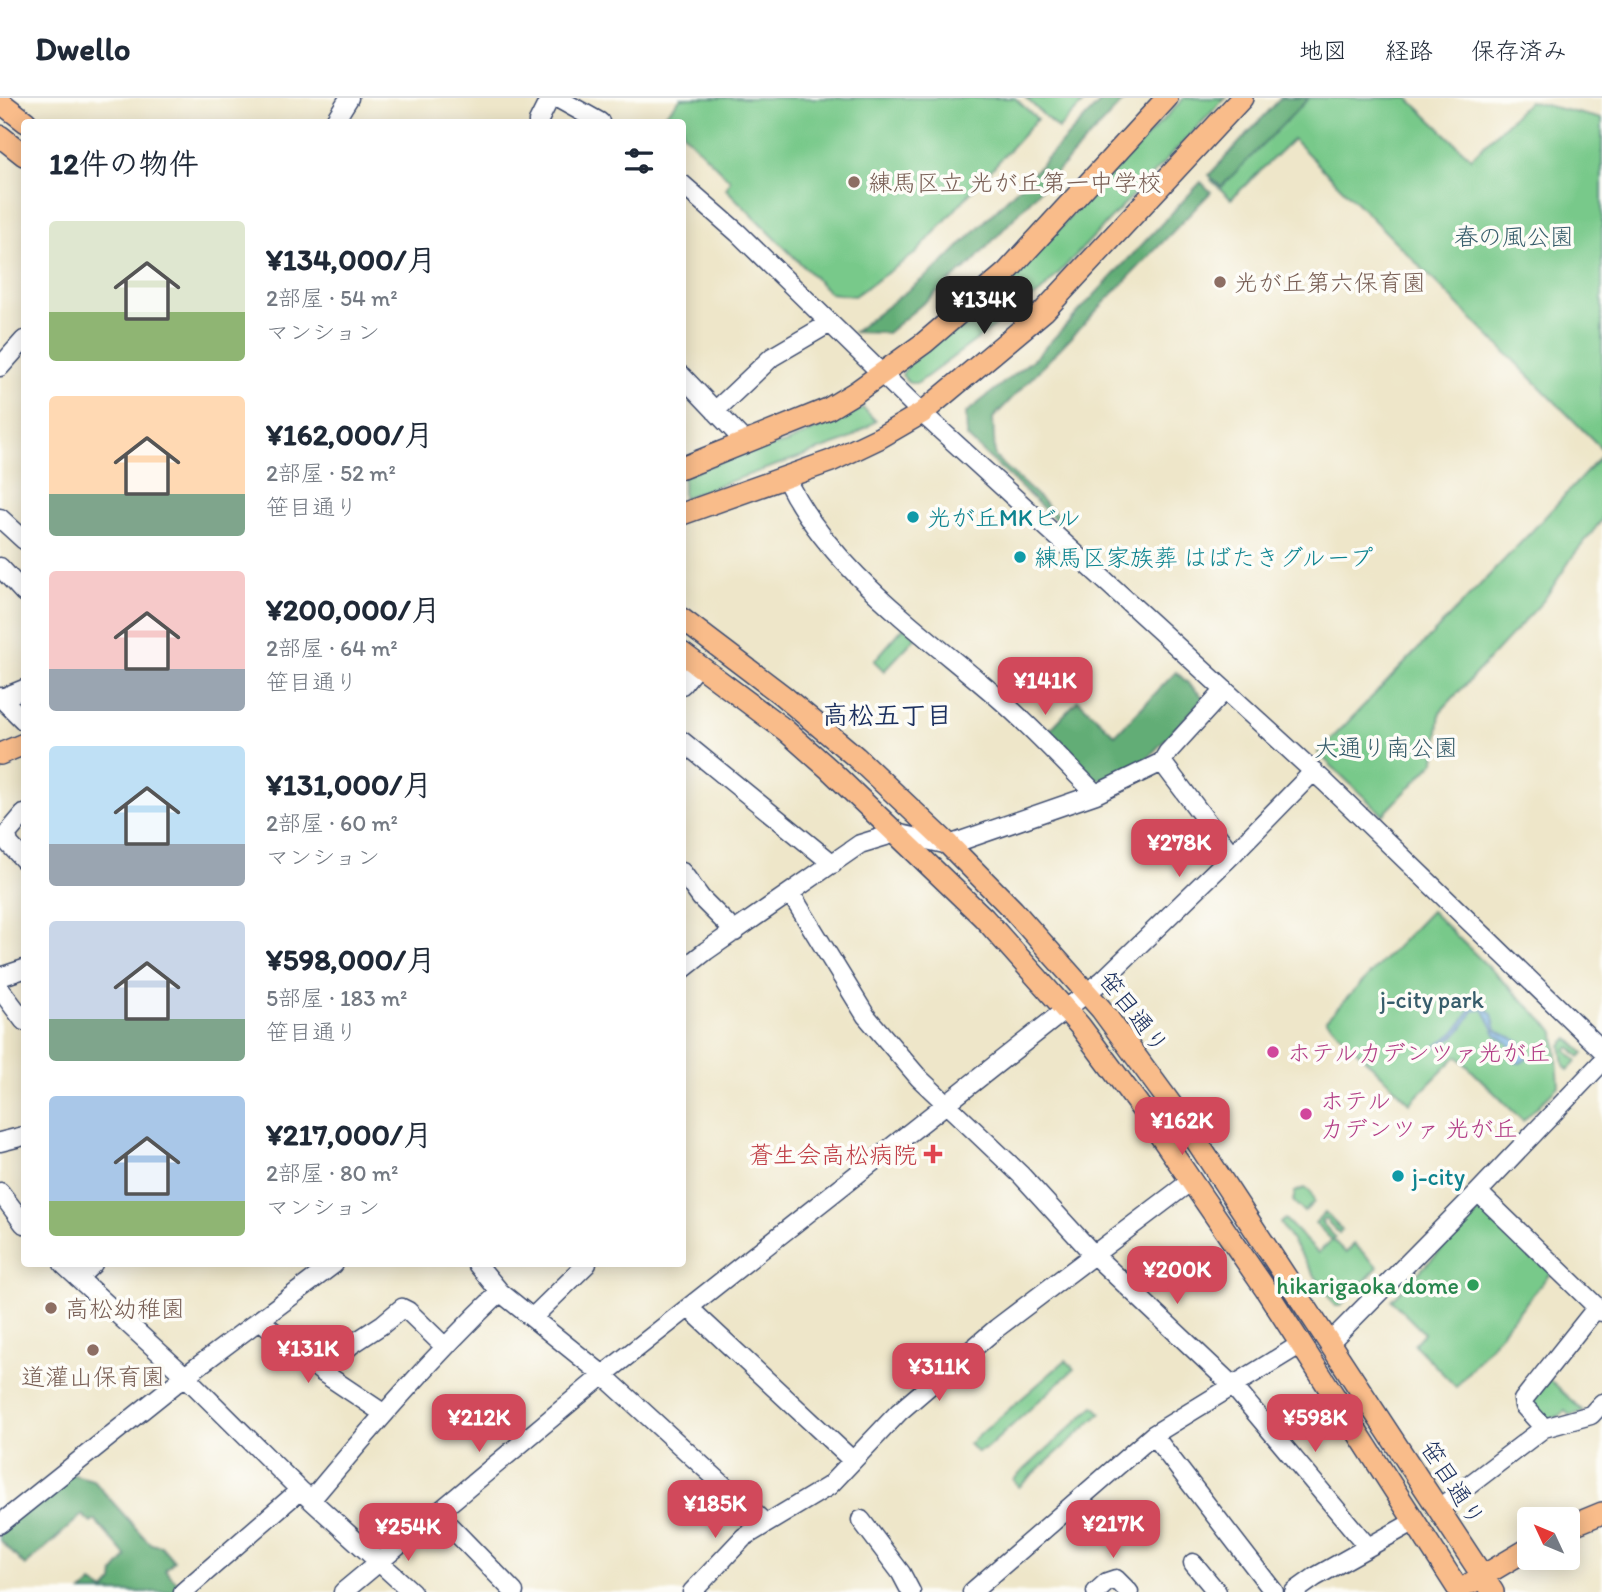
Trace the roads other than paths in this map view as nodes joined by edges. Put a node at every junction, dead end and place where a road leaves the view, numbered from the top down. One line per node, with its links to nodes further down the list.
1 (349, 98): 8 (street)
2 (550, 98): 9 (street)
3 (557, 98): 10 (street)
4 (1167, 98): 15 (main road)
5 (1242, 98): 18 (main road)
6 (0, 102): 7 (main road)
7 (22, 119)
8 (336, 119)
9 (540, 119)
10 (595, 119)
11 (686, 188): 12 (street)
12 (830, 324): 15 (street); 17 (street)
13 (21, 343): 14 (street)
14 (0, 367)
15 (881, 373): 18 (street); 19 (main road)
16 (686, 380): 17 (street)
17 (715, 411): 19 (street)
18 (922, 413): 21 (main road); 30 (street)
19 (745, 442): 20 (main road)
20 (686, 466)
21 (785, 477): 22 (main road); 38 (street)
22 (686, 513)
23 (0, 518): 24 (street)
24 (21, 537)
25 (0, 566): 26 (street)
26 (21, 590)
27 (686, 622): 41 (main road, 笹目通り)
28 (690, 659): 40 (main road, 笹目通り)
29 (21, 690): 31 (street)
30 (1225, 690): 36 (street); 37 (street)
31 (1, 697): 32 (street)
32 (21, 718)
33 (686, 744): 44 (street)
34 (21, 745): 35 (main road)
35 (0, 754)
36 (1161, 762): 38 (street); 42 (street)
37 (1314, 771): 42 (street); 55 (street)
38 (1096, 794): 41 (street)
39 (21, 818): 43 (street)
40 (896, 833): 41 (street); 44 (street); 53 (main road, 笹目通り)
41 (949, 845): 52 (main road, 笹目通り)
42 (1232, 855): 52 (street)
43 (21, 857)
44 (833, 864): 46 (street)
45 (686, 877): 47 (street)
46 (791, 894): 47 (street); 57 (street)
47 (734, 932): 48 (street)
48 (686, 967)
49 (21, 970): 50 (street)
50 (0, 977)
51 (0, 989): 54 (street)
52 (1087, 993): 53 (street); 76 (main road, 笹目通り)
53 (1066, 1010): 57 (street); 60 (main road, 笹目通り)
54 (21, 1017)
55 (1602, 1050)
56 (1602, 1062): 62 (street)
57 (945, 1103): 64 (street); 72 (street)
58 (21, 1137): 59 (street)
59 (0, 1142)
60 (1191, 1181): 64 (street); 77 (main road, 笹目通り)
61 (0, 1192): 63 (street)
62 (1478, 1192): 73 (street); 76 (street)
63 (21, 1220)
64 (1094, 1255): 82 (street); 87 (street)
65 (66, 1267): 70 (street)
66 (90, 1267): 70 (street)
67 (330, 1267): 75 (street)
68 (479, 1267): 71 (street)
69 (584, 1267): 74 (street)
70 (78, 1278): 80 (street)
71 (500, 1293): 74 (street); 78 (street)
72 (689, 1308): 81 (street); 87 (street)
73 (1600, 1310): 85 (street)
74 (533, 1317): 81 (street)
75 (260, 1320): 79 (street); 80 (street)
76 (1330, 1342): 89 (main road, 笹目通り)
77 (1301, 1344): 82 (street); 93 (main road, 笹目通り)
78 (445, 1346): 79 (street); 84 (street)
79 (323, 1372): 84 (street)
80 (185, 1376): 88 (street); 95 (street)
81 (603, 1376): 90 (street); 96 (street)
82 (1233, 1386): 86 (street); 97 (street)
83 (1602, 1403): 85 (street)
84 (383, 1413): 88 (street)
85 (1544, 1428): 89 (street)
86 (1153, 1435): 110 (street); 114 (street)
87 (852, 1460): 96 (street)
88 (305, 1495): 99 (street); 104 (street)
89 (1438, 1509): 102 (main road, 笹目通り)
90 (437, 1513): 99 (street); 107 (street)
91 (1602, 1513): 94 (main road)
92 (861, 1520): 109 (street)
93 (1415, 1521): 97 (street); 103 (main road, 笹目通り)
94 (1580, 1522)
95 (0, 1524)
96 (766, 1524): 108 (street)
97 (1368, 1547): 101 (street)
98 (1517, 1559): 102 (main road)
99 (379, 1562): 105 (street); 106 (street)
100 (1193, 1563): 113 (street)
101 (1315, 1577): 115 (street); 116 (street)
102 (1488, 1584): 103 (main road)
103 (1459, 1591)
104 (183, 1592)
105 (343, 1592)
106 (412, 1592)
107 (514, 1592)
108 (692, 1592)
109 (911, 1592)
110 (972, 1592)
111 (1096, 1592): 112 (street)
112 (1129, 1592)
113 (1217, 1592)
114 (1274, 1592)
115 (1294, 1592)
116 (1327, 1592)

